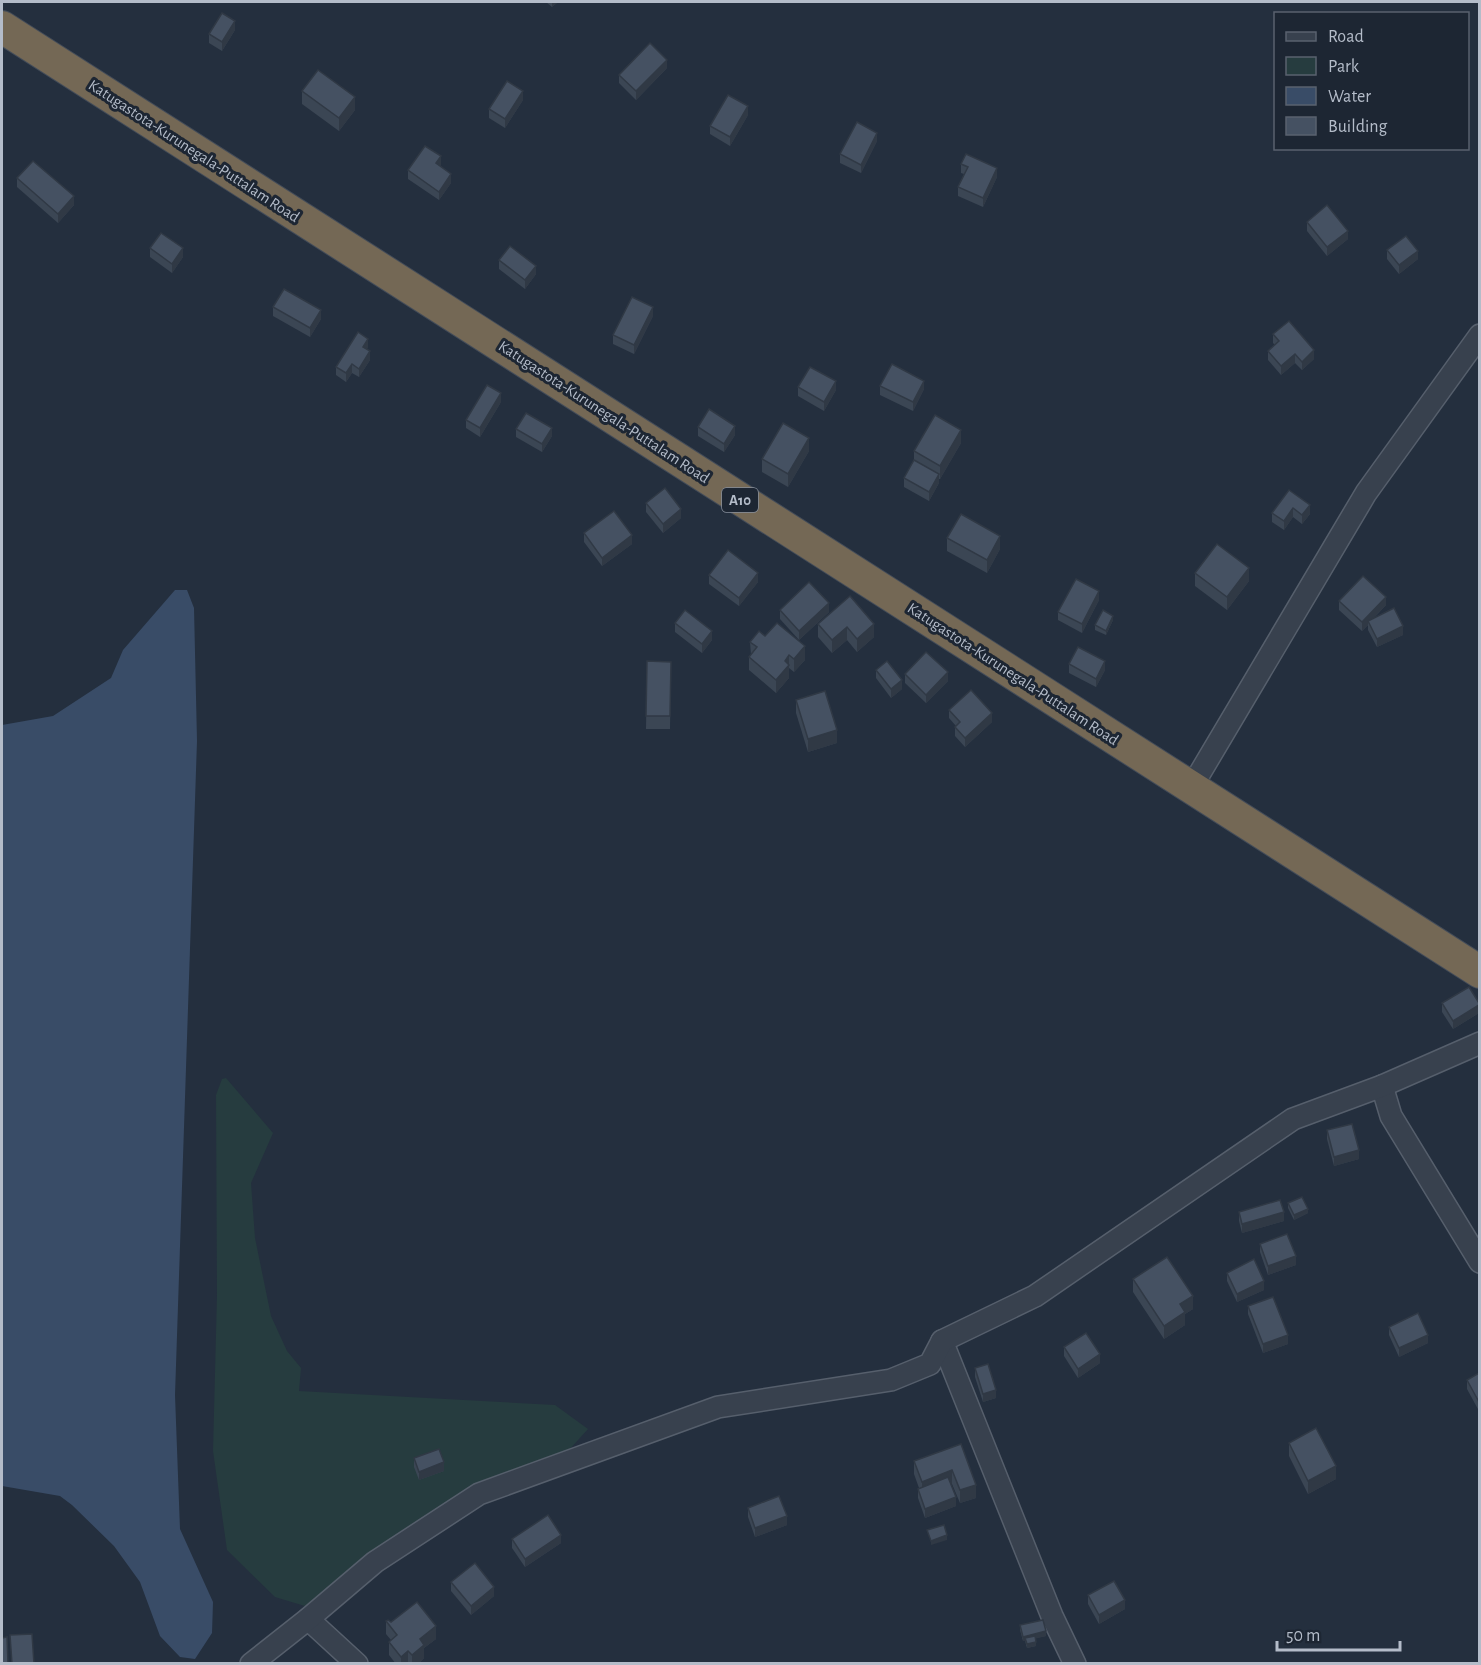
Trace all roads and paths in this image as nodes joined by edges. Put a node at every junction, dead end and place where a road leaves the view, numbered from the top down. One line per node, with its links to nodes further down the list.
1 (2, 27): 3 (highway, Katugastota-Kurunegala-Puttalam Road / A10)
2 (1479, 335): 3 (street)
3 (1191, 788): 4 (highway, Katugastota-Kurunegala-Puttalam Road / A10)
4 (1479, 972)
5 (1479, 1043): 6 (street)
6 (1382, 1086): 7 (street); 8 (street)
7 (1479, 1262)
8 (942, 1341): 9 (street); 12 (street)
9 (308, 1619): 10 (street); 11 (street)
10 (251, 1664)
11 (357, 1664)
12 (1075, 1664)

